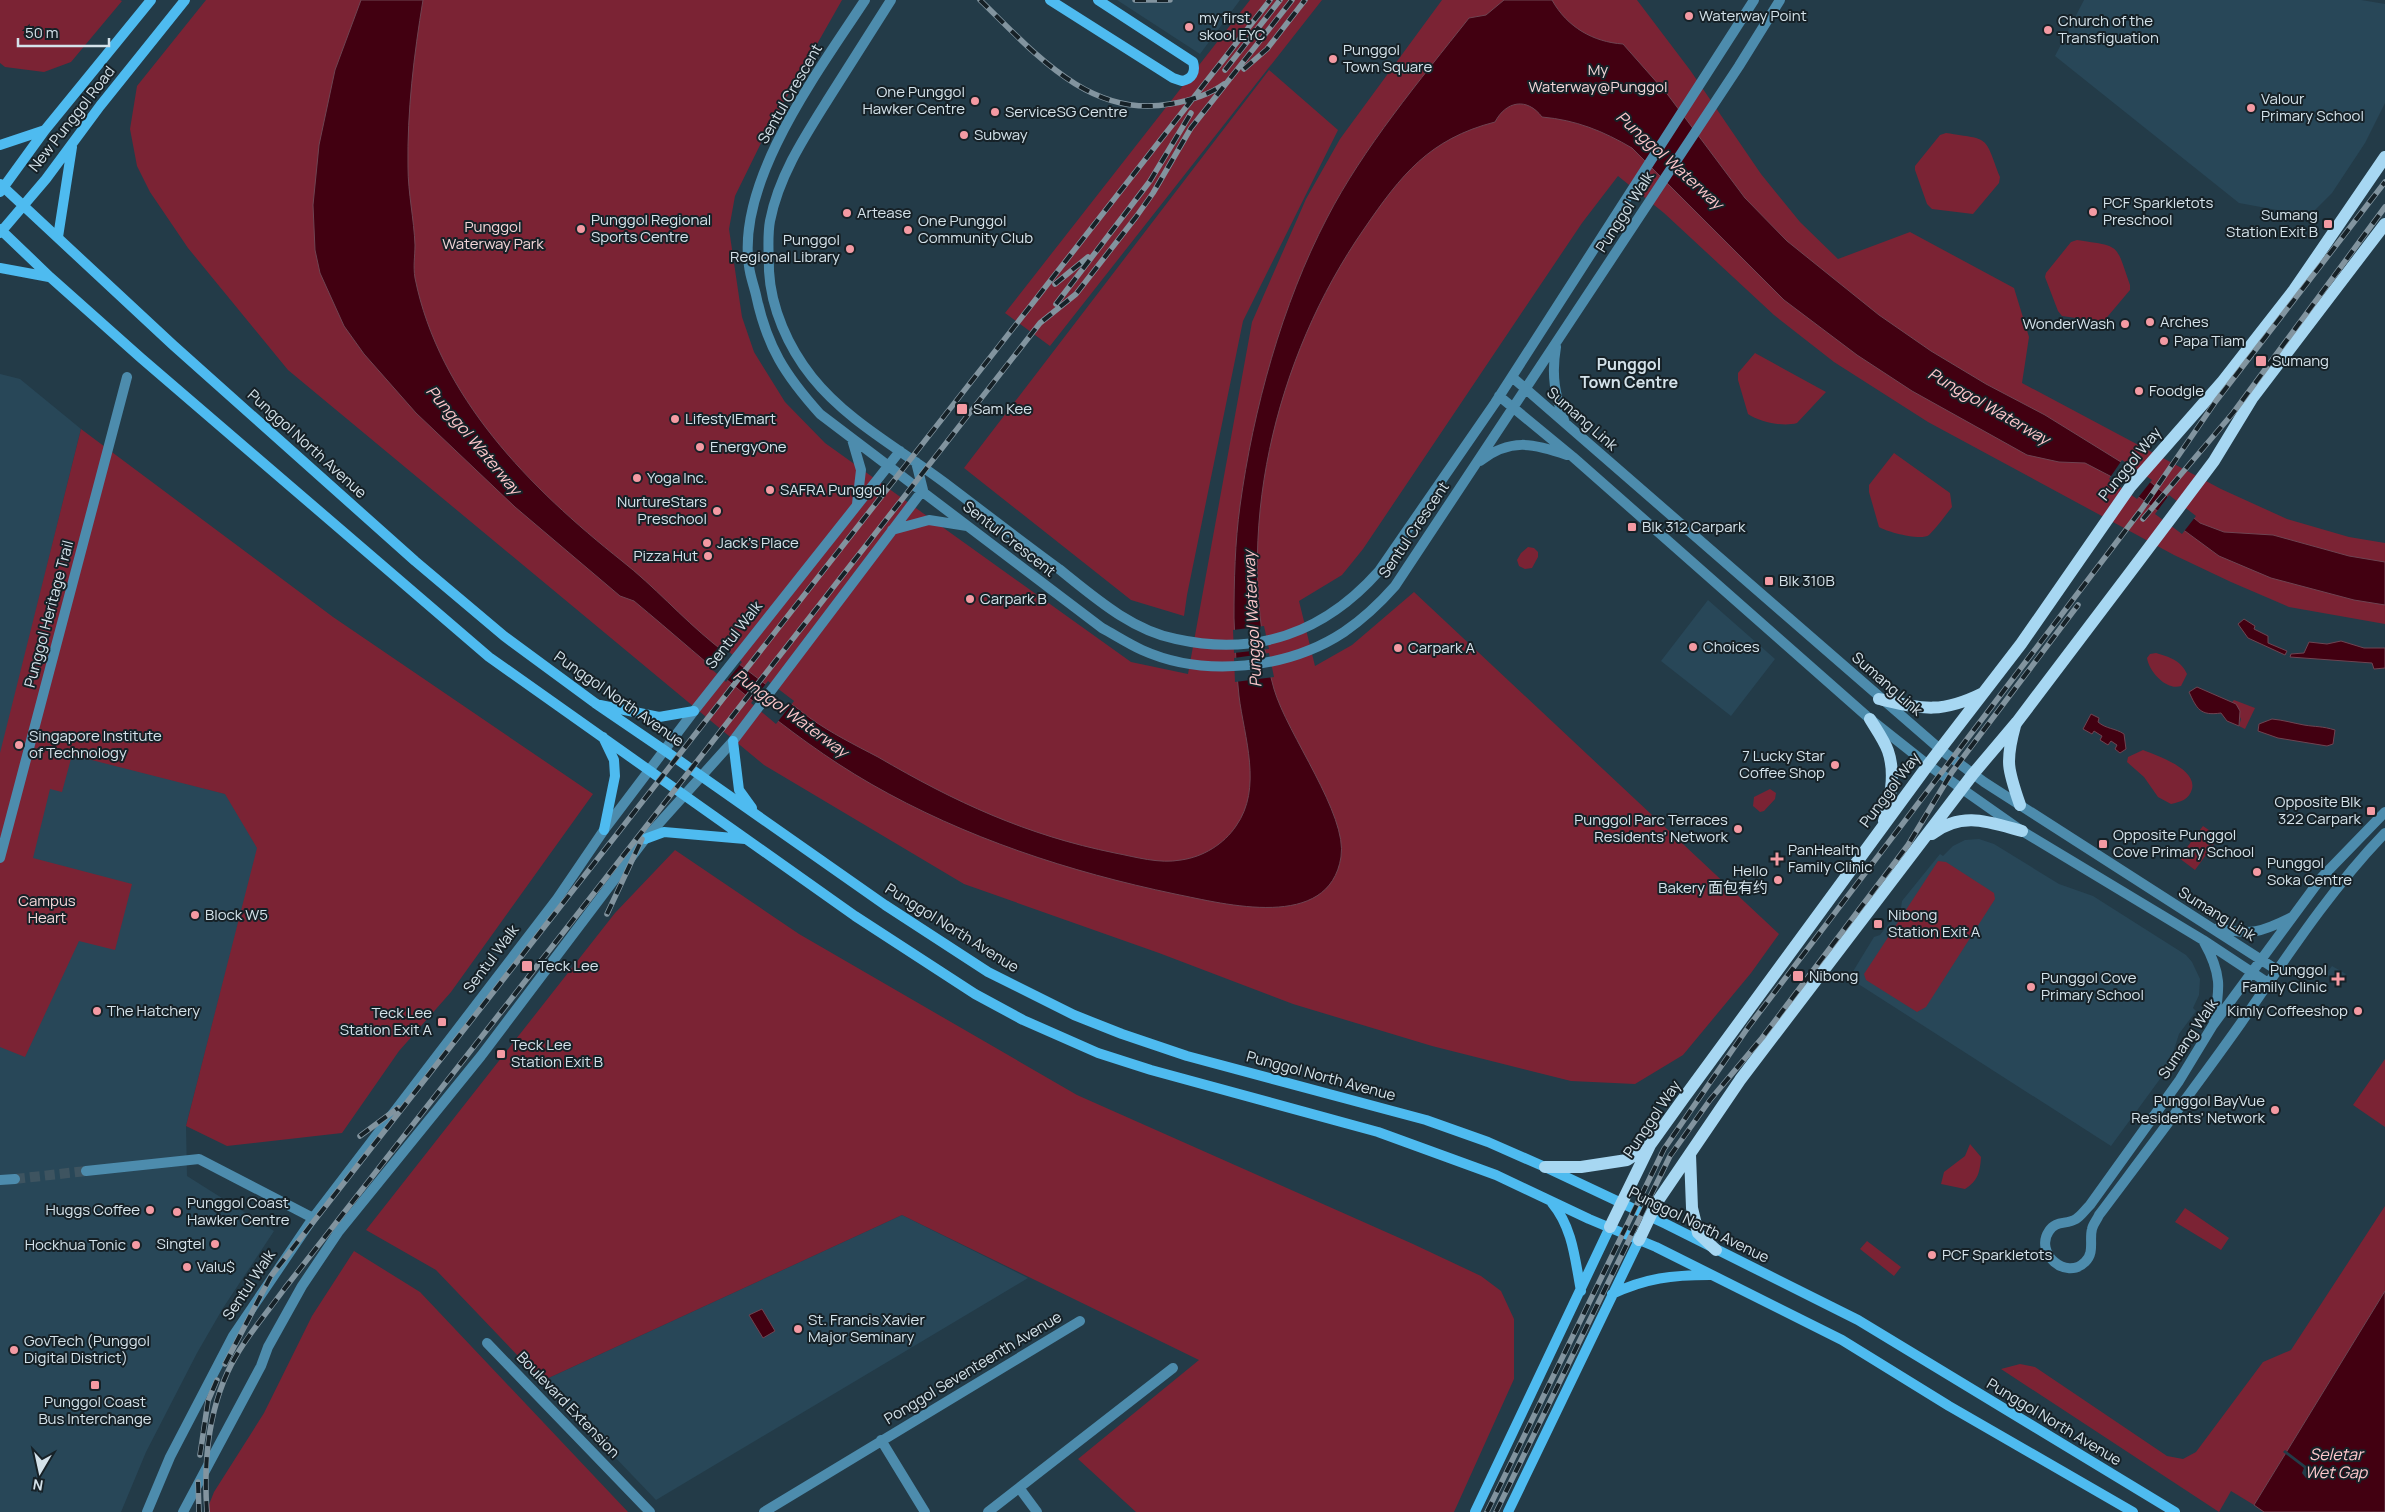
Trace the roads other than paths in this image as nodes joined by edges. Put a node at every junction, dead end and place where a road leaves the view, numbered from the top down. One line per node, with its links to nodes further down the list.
1 (151, 0): 9 (main road, New Punggol Road)
2 (185, 0): 10 (main road, New Punggol Road)
3 (865, 0): 27 (street, Sentul Crescent)
4 (891, 0): 28 (street, Sentul Crescent)
5 (1050, 0): 6 (main road)
6 (1098, 0)
7 (1754, 0): 22 (street, Punggol Walk)
8 (1780, 0): 20 (street, Punggol Walk)
9 (45, 130): 11 (main road); 13 (main road, New Punggol Road)
10 (73, 144): 14 (main road, New Punggol Road); 17 (main road)
11 (0, 145)
12 (2385, 157): 37 (main road, Punggol Way)
13 (1, 188): 14 (main road, Punggol North Avenue)
14 (23, 205): 16 (main road, New Punggol Road); 17 (main road, Punggol North Avenue)
15 (2385, 224): 42 (main road)
16 (0, 231): 19 (main road)
17 (58, 237): 39 (main road, Punggol North Avenue)
18 (0, 268): 19 (main road)
19 (50, 277): 43 (main road)
20 (1556, 344): 23 (street, Punggol Walk); 26 (street)
21 (127, 377): 63 (street, Punggol Heritage Trail)
22 (1512, 377): 23 (street, Sumang Link); 24 (street, Sentul Crescent)
23 (1525, 389): 25 (street, Sentul Crescent); 26 (street, Sumang Link)
24 (1500, 396): 25 (street, Sumang Link); 30 (street, Sentul Crescent)
25 (1512, 407): 29 (street, Sumang Link); 32 (street, Sentul Crescent)
26 (1565, 425): 38 (street, Sumang Link)
27 (852, 439): 31 (street, Sentul Crescent); 34 (street)
28 (900, 451): 30 (street, Sentul Crescent); 31 (street, Sentul Walk)
29 (1573, 457): 32 (street); 41 (street, Sumang Link)
30 (916, 462): 33 (street)
31 (888, 465): 33 (street, Sentul Crescent); 34 (street, Sentul Walk)
32 (1474, 466): 35 (street, Sentul Crescent)
33 (923, 490): 35 (street, Sentul Crescent); 36 (street)
34 (857, 505): 40 (street, Sentul Walk)
35 (967, 526): 36 (street)
36 (892, 530): 44 (street)
37 (1985, 692): 38 (main road); 46 (main road, Punggol Way)
38 (1880, 699): 46 (street, Sumang Link)
39 (594, 703): 40 (main road); 45 (main road, Punggol North Avenue)
40 (694, 711): 45 (street, Sentul Walk)
41 (1870, 719): 47 (street, Sumang Link); 56 (main road)
42 (2017, 722): 49 (main road); 53 (main road)
43 (602, 736): 48 (main road); 57 (main road)
44 (733, 741): 50 (street); 54 (main road)
45 (664, 750): 48 (street, Sentul Walk); 50 (main road, Punggol North Avenue)
46 (1941, 750): 47 (main road, Punggol Way); 49 (street, Sumang Link)
47 (1928, 765): 51 (street, Sumang Link); 56 (main road, Punggol Way)
48 (649, 770): 52 (main road); 57 (street, Sentul Walk)
49 (1972, 774): 51 (main road); 53 (street, Sumang Link)
50 (701, 776): 52 (street); 54 (main road, Punggol North Avenue)
51 (1962, 790): 58 (street, Sumang Link); 62 (main road)
52 (684, 794): 60 (street); 61 (main road)
53 (2020, 805): 65 (street, Sumang Link)
54 (754, 812): 74 (main road, Punggol North Avenue)
55 (2385, 812): 64 (street, Sumang Walk)
56 (1882, 828): 72 (main road, Punggol Way)
57 (604, 830): 81 (street, Sentul Walk)
58 (2022, 831): 62 (main road); 66 (street, Sumang Link)
59 (2385, 833): 68 (street, Sumang Walk)
60 (645, 839): 61 (main road); 96 (street)
61 (746, 839): 78 (main road)
62 (1918, 845): 73 (main road)
63 (0, 858)
64 (2293, 916): 65 (street); 67 (street, Sumang Walk)
65 (2210, 926): 67 (street, Sumang Link)
66 (2203, 940): 69 (street, Sumang Link); 71 (street)
67 (2262, 960): 68 (street, Sumang Link); 69 (street, Sumang Walk)
68 (2276, 970): 70 (street, Sumang Walk)
69 (2252, 973): 70 (street, Sumang Link); 71 (street, Sumang Walk)
70 (2268, 983): 71 (street, Sumang Walk)
71 (2213, 1025)
72 (1650, 1145): 74 (main road); 79 (main road, Punggol Way)
73 (1690, 1155): 80 (main road); 84 (main road)
74 (1545, 1167): 79 (main road, Punggol North Avenue)
75 (86, 1171): 81 (street)
76 (15, 1179): 77 (street)
77 (0, 1180)
78 (1549, 1200): 82 (main road); 86 (main road)
79 (1621, 1203): 80 (main road, Punggol North Avenue); 82 (main road, Punggol Way)
80 (1650, 1217): 83 (main road); 84 (main road, Punggol North Avenue)
81 (313, 1218): 95 (street, Sentul Walk)
82 (1610, 1228): 83 (main road); 86 (main road, Punggol Way)
83 (1639, 1240): 85 (main road); 87 (main road)
84 (1716, 1250): 94 (main road, Punggol North Avenue)
85 (1713, 1274): 87 (main road); 103 (main road)
86 (1581, 1291): 102 (main road, Punggol Way)
87 (1612, 1294): 93 (main road)
88 (1080, 1321): 91 (street, Ponggol Seventeenth Avenue)
89 (487, 1343): 97 (street, Boulevard Extension)
90 (1173, 1368): 92 (street)
91 (881, 1440): 98 (street, Ponggol Seventeenth Avenue); 99 (street, Ponggol Seventeenth Avenue)
92 (1020, 1489): 100 (street); 101 (street)
93 (1509, 1511)
94 (2174, 1511)
95 (147, 1512)
96 (183, 1512)
97 (650, 1512)
98 (764, 1512)
99 (925, 1512)
100 (988, 1512)
101 (1038, 1512)
102 (1475, 1512)
103 (2133, 1512)

